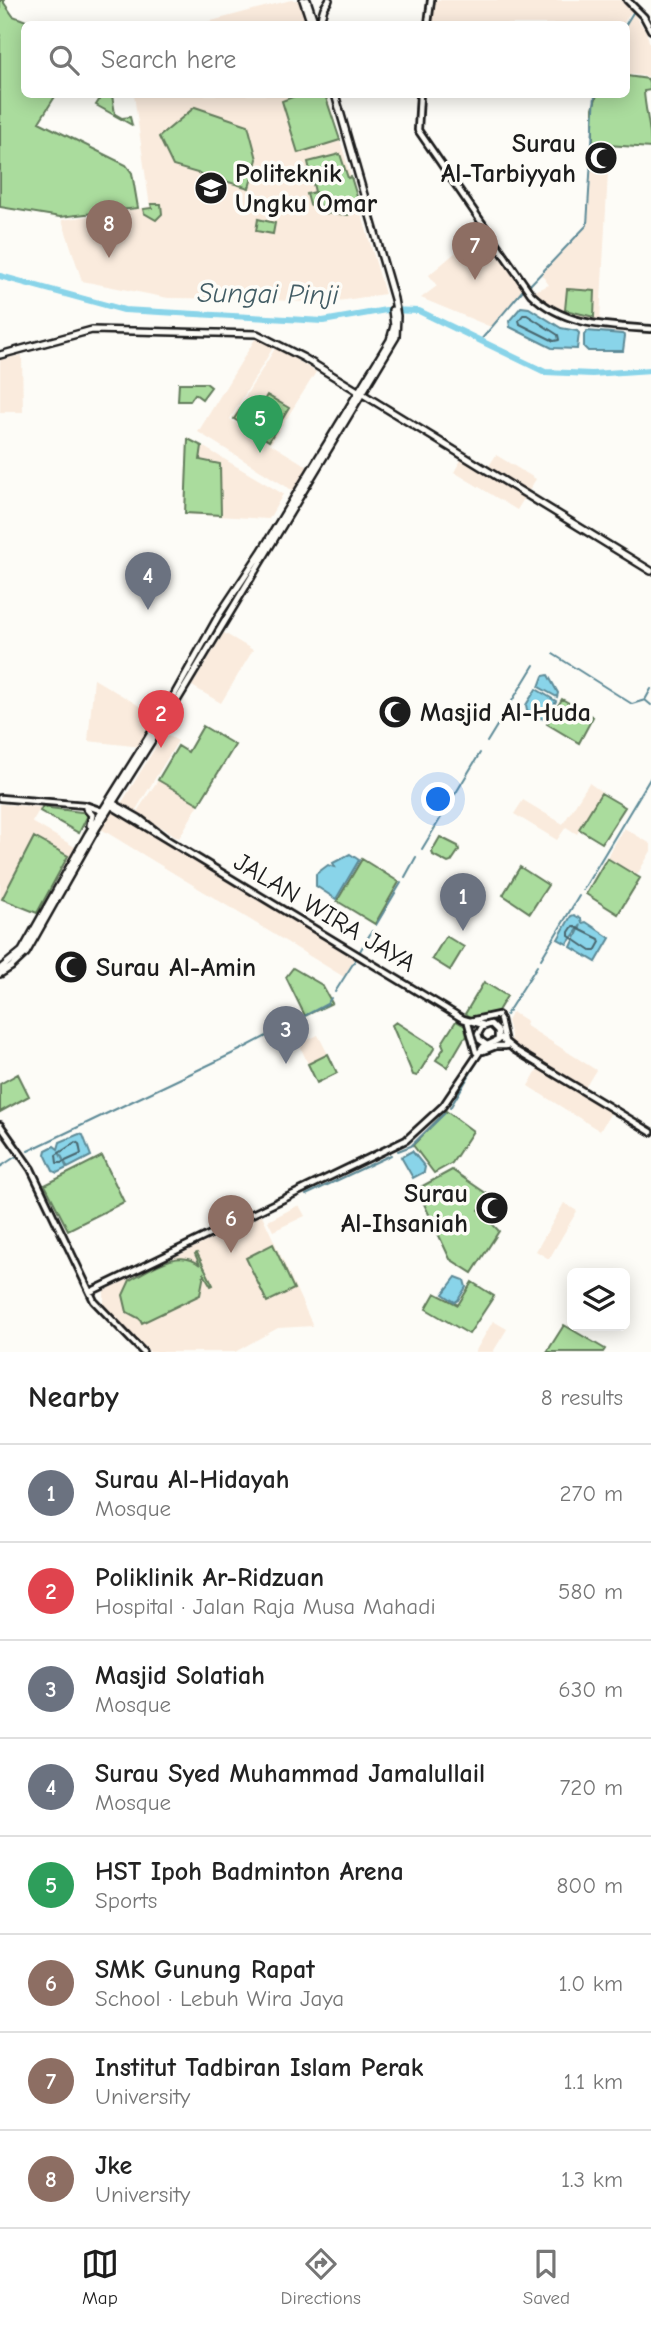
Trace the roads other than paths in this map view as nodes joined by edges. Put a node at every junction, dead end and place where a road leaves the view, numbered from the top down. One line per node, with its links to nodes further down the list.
1 (305, 0): 5 (main road)
2 (329, 0): 6 (main road)
3 (430, 0): 7 (street)
4 (628, 0): 8 (street)
5 (314, 21)
6 (317, 21)
7 (428, 21)
8 (651, 30)
9 (334, 98): 13 (main road)
10 (420, 98): 11 (street)
11 (651, 329)
12 (0, 355): 13 (main road)
13 (361, 392): 14 (main road); 15 (main road); 16 (main road)
14 (261, 552): 16 (main road); 17 (main road)
15 (651, 571)
16 (238, 597): 17 (main road); 19 (main road)
17 (214, 627): 19 (main road)
18 (0, 798): 20 (street)
19 (111, 803): 22 (main road); 26 (street, JALAN WIRA JAYA)
20 (67, 805): 21 (street); 22 (street)
21 (86, 808): 22 (street); 23 (main road)
22 (102, 815): 23 (main road); 25 (main road)
23 (88, 834): 24 (main road)
24 (0, 969)
25 (0, 974)
26 (467, 1021): 27 (street, JALAN WIRA JAYA); 28 (street, JALAN WIRA JAYA); 30 (street); 32 (street)
27 (484, 1025): 28 (street); 29 (street)
28 (479, 1037): 31 (street, JALAN WIRA JAYA); 32 (street)
29 (497, 1039): 30 (street); 31 (street)
30 (505, 1044): 32 (street); 34 (street)
31 (487, 1045): 32 (street)
32 (477, 1052): 35 (street)
33 (0, 1125): 35 (street)
34 (651, 1132)
35 (90, 1292): 36 (street)
36 (143, 1352)

